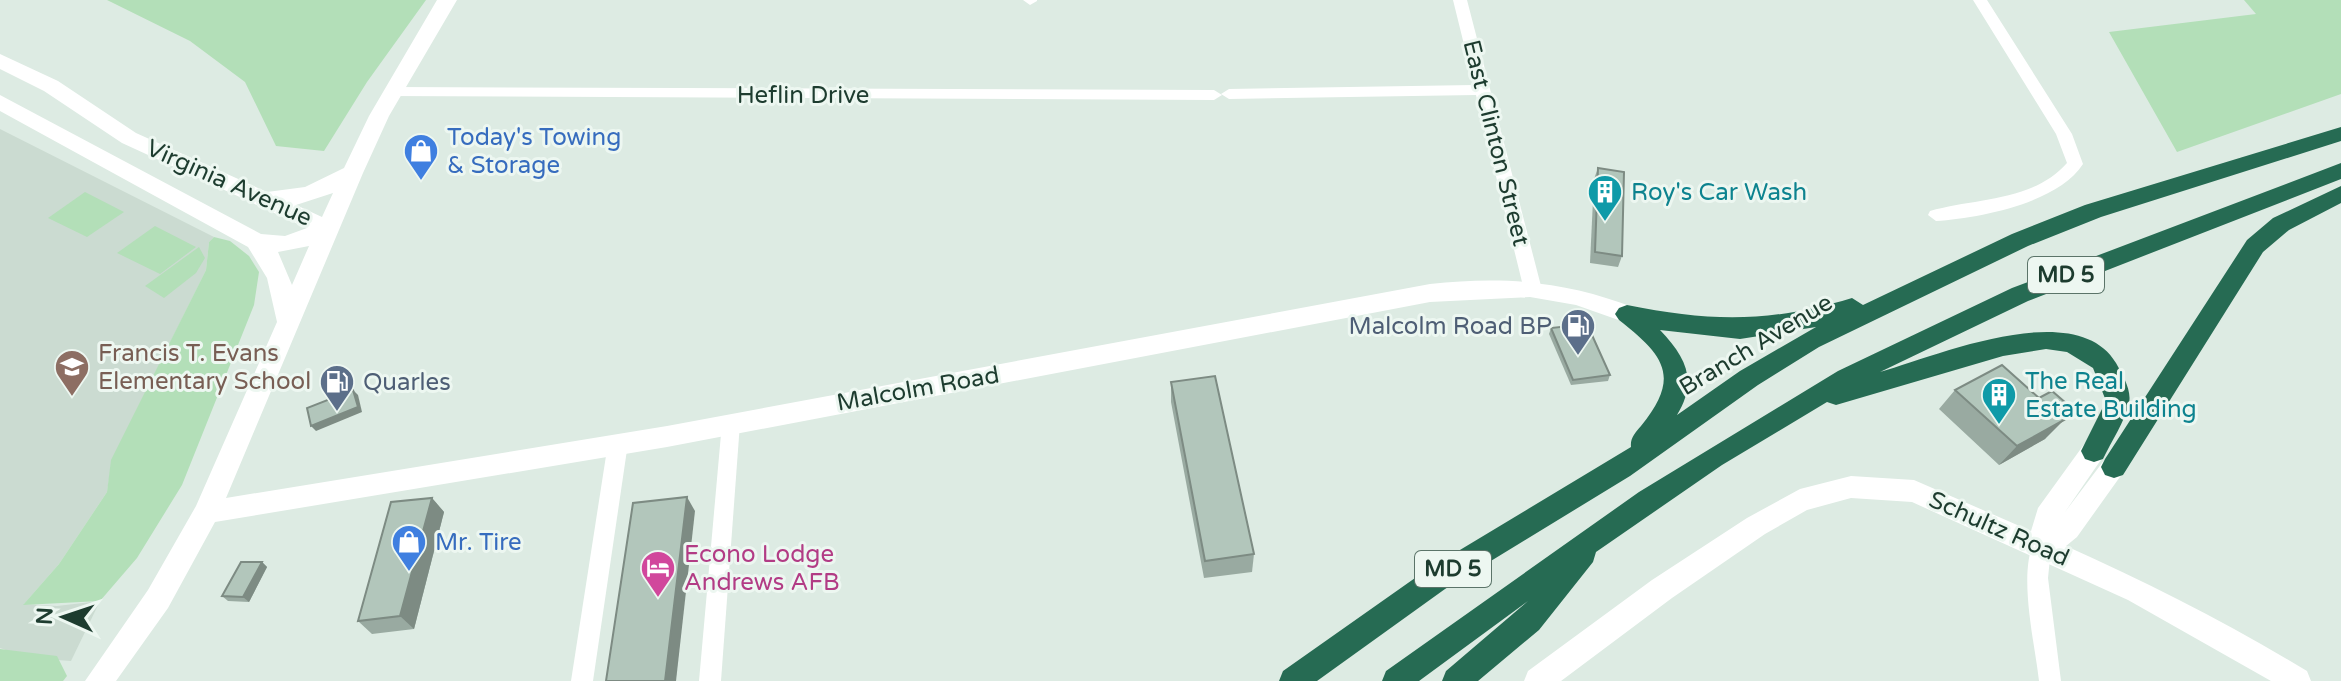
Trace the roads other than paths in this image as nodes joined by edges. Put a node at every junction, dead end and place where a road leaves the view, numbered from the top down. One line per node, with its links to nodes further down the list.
1 (447, 0): 8 (street)
2 (1460, 0): 7 (street, East Clinton Street)
3 (1980, 0): 15 (street)
4 (0, 51): 6 (street, Virginia Avenue)
5 (0, 64): 6 (street, Virginia Avenue)
6 (22, 72): 14 (street, Virginia Avenue)
7 (1483, 90): 8 (street, Heflin Drive); 19 (street, East Clinton Street)
8 (393, 92): 12 (street)
9 (0, 102): 17 (street, Virginia Avenue)
10 (2341, 134): 18 (highway, Branch Avenue / MD 5)
11 (2341, 171): 22 (highway, MD 5)
12 (352, 173): 14 (street); 16 (street)
13 (2341, 194): 25 (highway)
14 (263, 199): 16 (street, Virginia Avenue)
15 (1936, 215)
16 (327, 228): 17 (street, Virginia Avenue); 21 (street)
17 (256, 241): 21 (street)
18 (1955, 272): 20 (highway); 26 (highway, Branch Avenue / MD 5)
19 (1532, 286): 20 (street, Malcolm Road); 23 (street, Malcolm Road)
20 (1627, 314): 26 (highway)
21 (288, 323): 27 (street)
22 (1803, 404): 25 (highway); 28 (highway, MD 5)
23 (731, 423): 24 (street, Malcolm Road); 32 (street)
24 (618, 443): 27 (street, Malcolm Road); 31 (street)
25 (2104, 459): 29 (street)
26 (1621, 468): 33 (highway, Branch Avenue / MD 5)
27 (207, 512): 30 (street)
28 (1602, 529): 34 (highway, MD 5); 35 (highway)
29 (2041, 548): 36 (street, Schultz Road); 37 (street); 38 (street, Schultz Road)
30 (99, 681)
31 (582, 681)
32 (710, 681)
33 (1293, 681)
34 (1396, 681)
35 (1456, 681)
36 (1538, 681)
37 (2050, 681)
38 (2297, 681)

